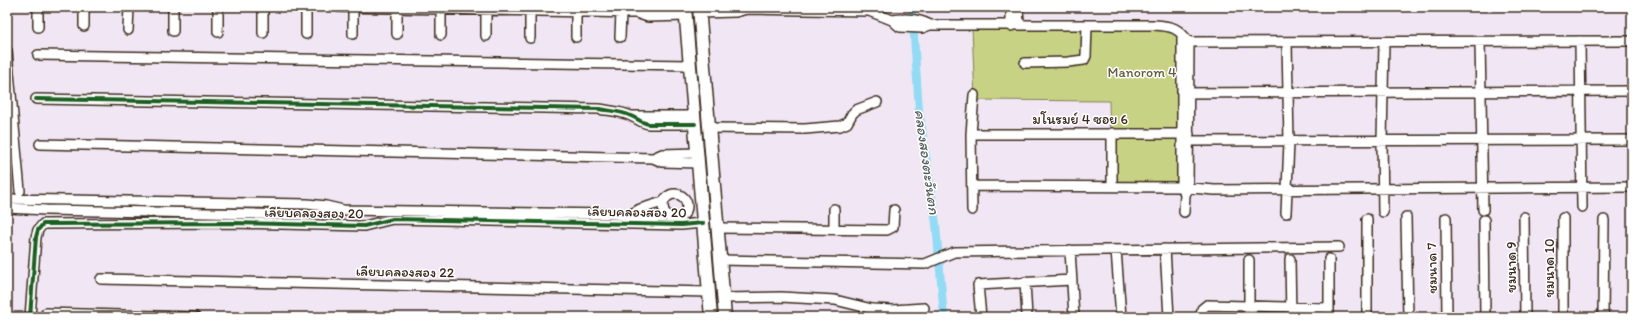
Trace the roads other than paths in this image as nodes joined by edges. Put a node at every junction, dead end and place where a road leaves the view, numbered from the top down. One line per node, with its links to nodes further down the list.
1 (38, 7): 24 (street)
2 (84, 7): 22 (street)
3 (129, 7): 25 (street)
4 (173, 7): 26 (street)
5 (218, 7): 27 (street)
6 (263, 7): 28 (street)
7 (306, 7): 29 (street)
8 (339, 7): 9 (street)
9 (353, 7): 12 (street); 30 (street)
10 (1011, 7): 23 (street)
11 (1018, 7): 23 (street)
12 (397, 8): 14 (street); 31 (street)
13 (744, 8): 17 (street); 23 (street)
14 (441, 9): 15 (street); 32 (street)
15 (486, 10): 18 (street); 33 (street)
16 (686, 10): 20 (street); 46 (main road)
17 (700, 10): 57 (main road)
18 (530, 11): 19 (street); 36 (street)
19 (576, 12): 20 (street); 34 (street)
20 (621, 13): 35 (street)
21 (1087, 25): 23 (street); 38 (street); 45 (street)
22 (84, 26)
23 (1015, 26)
24 (38, 27)
25 (128, 30)
26 (173, 31)
27 (218, 32)
28 (263, 32)
29 (306, 34)
30 (353, 34)
31 (397, 34)
32 (441, 35)
33 (486, 36)
34 (576, 37)
35 (620, 37)
36 (530, 38)
37 (1632, 41): 41 (street)
38 (1186, 42): 42 (street); 52 (street)
39 (1384, 42): 40 (street); 42 (street); 47 (street)
40 (1480, 42): 41 (street); 48 (street)
41 (1580, 42): 49 (street)
42 (1287, 43): 51 (street)
43 (7, 51): 76 (street)
44 (38, 55): 46 (street)
45 (1025, 63)
46 (690, 65): 56 (main road)
47 (1383, 91): 48 (street); 51 (street); 64 (street)
48 (1482, 91): 49 (street); 61 (street)
49 (1581, 91): 50 (street); 62 (street)
50 (1632, 91)
51 (1287, 92): 52 (street); 65 (street)
52 (1186, 93): 60 (street)
53 (974, 95): 59 (street)
54 (36, 99): 56 (street)
55 (877, 102): 57 (street)
56 (695, 120): 67 (main road)
57 (710, 128): 103 (main road)
58 (1112, 133): 59 (street, มโนรมย์ 4 ซอย 6); 60 (street, มโนรมย์ 4 ซอย 6); 69 (street)
59 (971, 134): 68 (street)
60 (1186, 137): 65 (street, มโนรมย์ 4 ซอย 6); 75 (street)
61 (1482, 140): 62 (street, มโนรมย์ 4 ซอย 6); 64 (street, มโนรมย์ 4 ซอย 6); 72 (street)
62 (1581, 140): 63 (street, มโนรมย์ 4 ซอย 6); 73 (street)
63 (1632, 140)
64 (1382, 141): 65 (street, มโนรมย์ 4 ซอย 6); 71 (street)
65 (1289, 142): 70 (street)
66 (40, 144): 67 (street)
67 (698, 158): 81 (main road)
68 (972, 186): 69 (street); 87 (street)
69 (1112, 186): 75 (street)
70 (1287, 188): 71 (street); 75 (street); 92 (street)
71 (1382, 188): 72 (street); 90 (street)
72 (1482, 188): 73 (street); 88 (street)
73 (1582, 188): 74 (street); 82 (street)
74 (1632, 188)
75 (1185, 190): 89 (street)
76 (20, 191)
77 (7, 199): 78 (street)
78 (186, 202): 85 (street); 91 (street)
79 (663, 202): 80 (street); 93 (street); 94 (street)
80 (687, 204): 81 (street); 94 (street)
81 (702, 204): 102 (main road)
82 (1582, 207)
83 (7, 208): 91 (street)
84 (834, 209): 104 (street)
85 (343, 210): 91 (street); 93 (street)
86 (894, 210): 104 (street)
87 (972, 210)
88 (1483, 210)
89 (1184, 212)
90 (1383, 212)
91 (186, 213)
92 (1286, 213)
93 (630, 215): 94 (street)
94 (667, 215)
95 (1406, 217): 135 (street)
96 (1367, 218): 134 (street)
97 (1446, 218): 136 (street, ชมนาด 7)
98 (1524, 218): 138 (street, ชมนาด 9)
99 (1563, 218): 139 (street, ชมนาด 10)
100 (1484, 220): 137 (street)
101 (1604, 220): 140 (street)
102 (703, 223): 116 (main road); 123 (street, เลียบคลองสอง 20)
103 (718, 228): 104 (street); 111 (main road)
104 (834, 229)
105 (1339, 247): 106 (street)
106 (1165, 249): 108 (street); 131 (street)
107 (1070, 250): 108 (street); 111 (street); 114 (street)
108 (1116, 250): 130 (street)
109 (1290, 259): 120 (street)
110 (1329, 259): 121 (street)
111 (720, 260): 117 (main road)
112 (1249, 260): 118 (street)
113 (101, 279): 116 (street, เลียบคลองสอง 22)
114 (1072, 280): 115 (street); 129 (street)
115 (1025, 282): 127 (street); 128 (street)
116 (709, 292): 125 (main road)
117 (724, 298): 119 (street); 126 (main road)
118 (1249, 307): 120 (street); 132 (street); 133 (street)
119 (924, 308)
120 (1290, 312): 121 (street)
121 (1329, 312)
122 (46, 314): 124 (street)
123 (30, 317)
124 (195, 317)
125 (711, 317)
126 (725, 317)
127 (981, 317)
128 (1027, 317)
129 (1074, 317)
130 (1121, 317)
131 (1169, 317)
132 (1201, 317)
133 (1249, 317)
134 (1367, 317)
135 (1408, 317)
136 (1447, 317)
137 (1485, 317)
138 (1525, 317)
139 (1564, 317)
140 (1603, 317)

